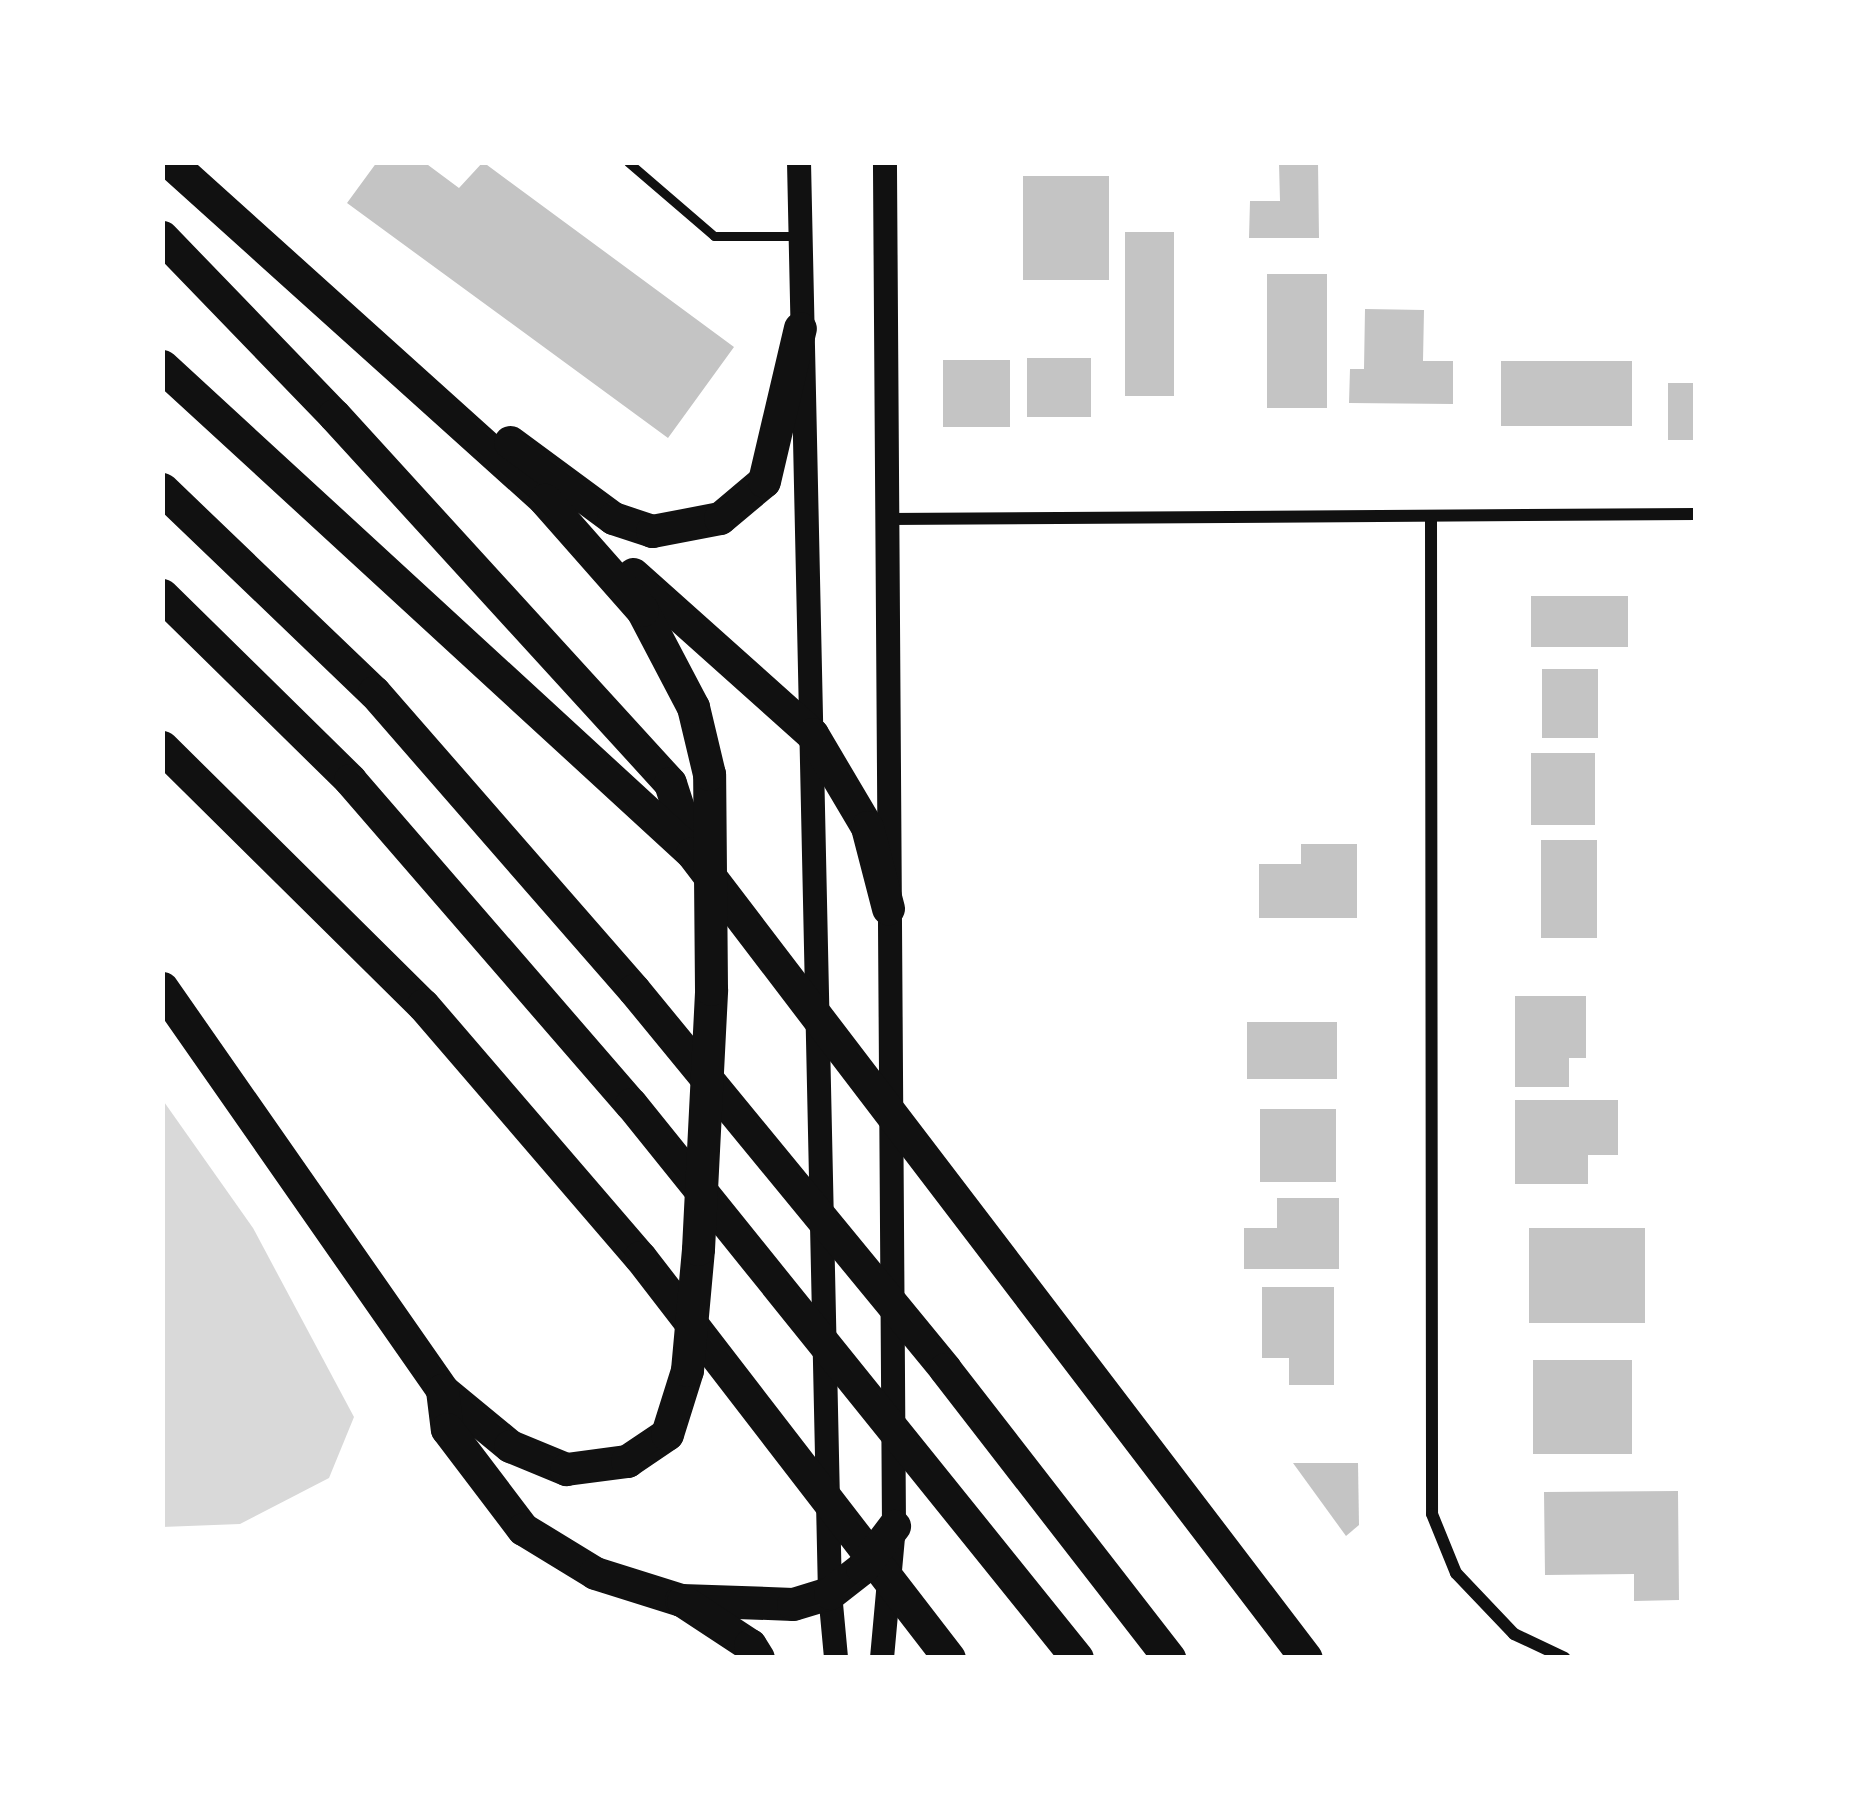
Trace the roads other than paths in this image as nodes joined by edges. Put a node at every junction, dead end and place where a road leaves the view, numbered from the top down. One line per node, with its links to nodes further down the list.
1 (170, 162): 7 (highway)
2 (628, 162): 5 (lane)
3 (799, 162): 5 (main road)
4 (885, 162): 14 (main road)
5 (798, 236): 8 (main road)
6 (162, 237): 18 (highway)
7 (329, 301): 8 (highway); 11 (highway)
8 (800, 328): 16 (main road)
9 (162, 366): 18 (highway)
10 (162, 489): 30 (highway)
11 (545, 500): 16 (highway); 21 (highway)
12 (1696, 514): 13 (street)
13 (1431, 515): 14 (street); 32 (street)
14 (886, 520): 19 (main road)
15 (162, 595): 29 (highway)
16 (812, 734): 19 (highway); 23 (main road)
17 (162, 747): 28 (highway)
18 (692, 853): 31 (highway)
19 (889, 908): 22 (main road)
20 (162, 988): 21 (highway)
21 (442, 1390): 24 (highway)
22 (894, 1526): 23 (highway); 27 (main road)
23 (830, 1592): 24 (highway); 26 (main road)
24 (681, 1600): 25 (highway)
25 (758, 1658)
26 (836, 1658)
27 (882, 1658)
28 (949, 1658)
29 (1077, 1658)
30 (1169, 1658)
31 (1306, 1658)
32 (1564, 1658)

